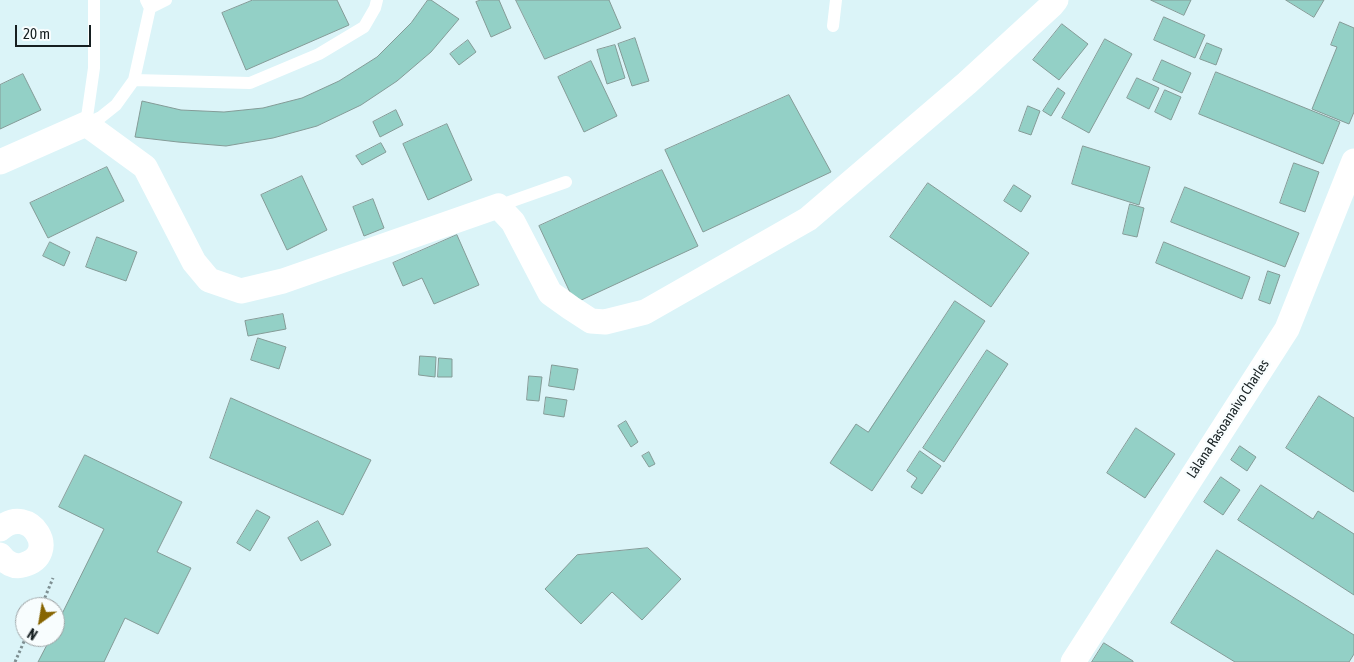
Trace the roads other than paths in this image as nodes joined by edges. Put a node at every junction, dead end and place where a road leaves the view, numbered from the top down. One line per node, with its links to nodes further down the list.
1 (94, 0): 9 (lane)
2 (166, 0): 6 (lane)
3 (377, 0): 8 (lane)
4 (836, 0): 7 (lane)
5 (1056, 0): 13 (street)
6 (148, 4): 8 (lane)
7 (833, 26)
8 (134, 80): 9 (lane)
9 (86, 124): 11 (street); 13 (street)
10 (1354, 161): 16 (street, Làlana Rasoanaivo Charles)
11 (0, 162)
12 (566, 182): 13 (lane)
13 (498, 206)
14 (0, 529): 15 (street)
15 (0, 555)
16 (1073, 662)

